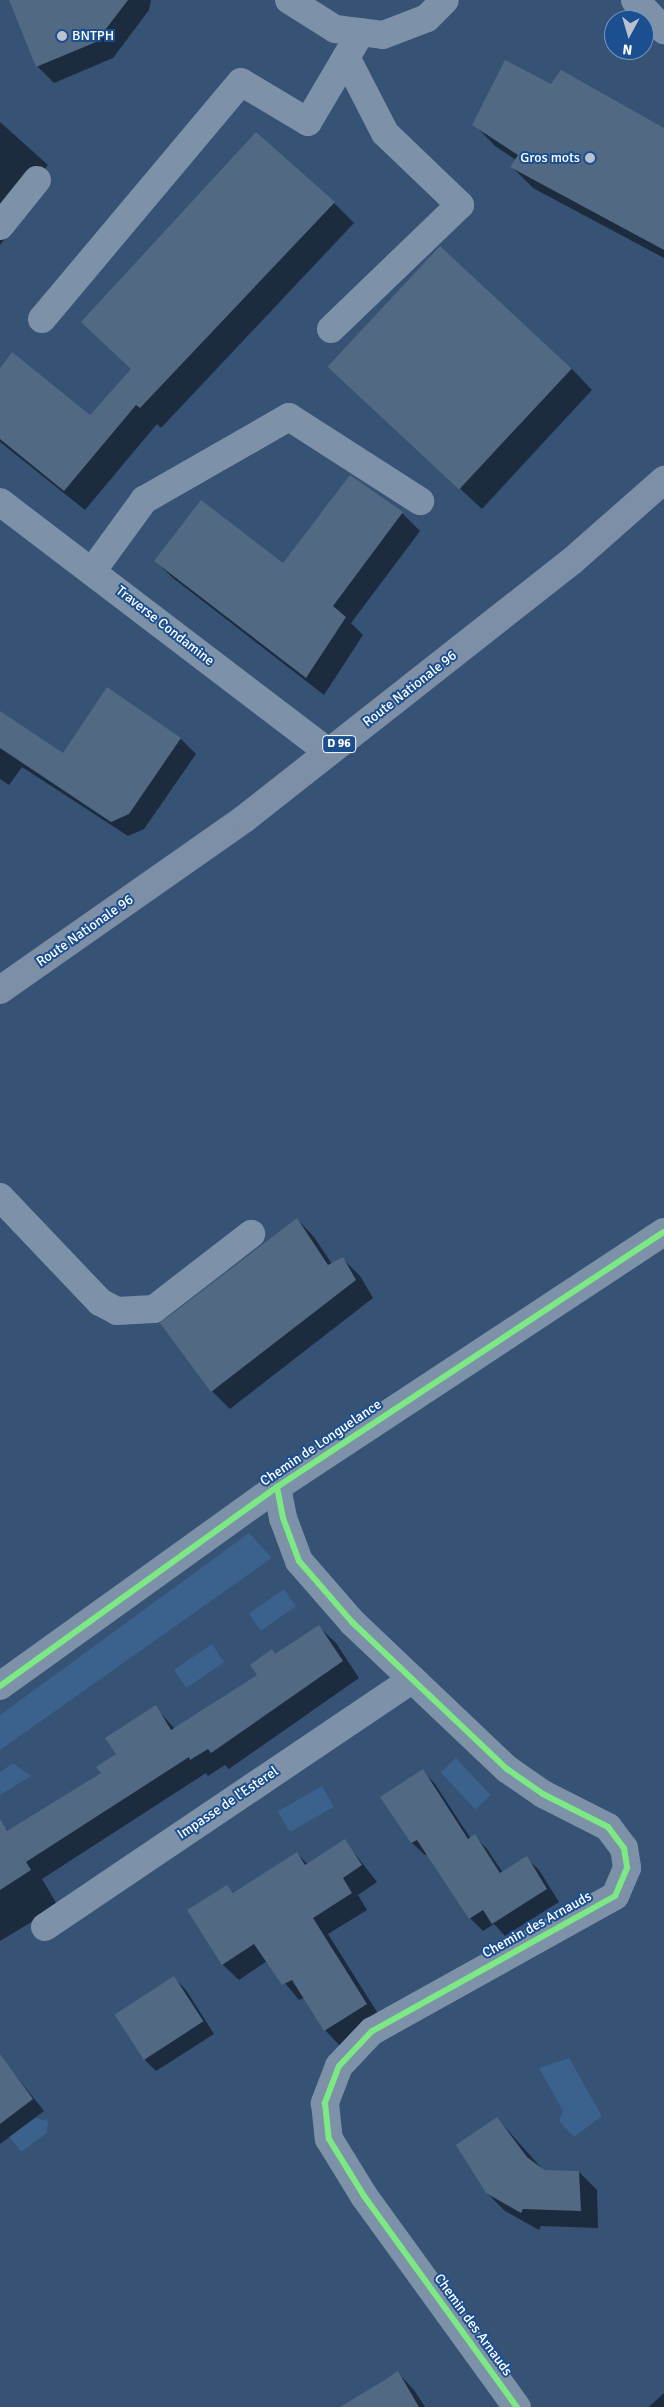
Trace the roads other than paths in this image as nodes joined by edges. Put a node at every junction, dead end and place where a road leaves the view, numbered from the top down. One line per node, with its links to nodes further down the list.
1 (289, 0): 5 (street)
2 (635, 0): 4 (street)
3 (436, 9): 5 (street)
4 (664, 30)
5 (361, 32): 6 (street)
6 (346, 56): 9 (street); 10 (street)
7 (37, 180): 8 (street)
8 (0, 226)
9 (42, 319)
10 (331, 329)
11 (664, 480): 15 (main road, Route Nationale 96 / D 96)
12 (420, 501): 14 (street)
13 (0, 502): 14 (street, Traverse Condamine)
14 (93, 570): 15 (street, Traverse Condamine)
15 (328, 752): 16 (main road, Route Nationale 96 / D 96)
16 (0, 990)
17 (0, 1197): 19 (street)
18 (664, 1232): 20 (street, Chemin de Longuelance)
19 (251, 1234)
20 (277, 1487): 21 (street, Chemin des Arnauds); 22 (street, Chemin de Longuelance)
21 (412, 1679): 23 (street, Impasse de l'Esterel); 24 (street, Chemin des Arnauds)
22 (0, 1686)
23 (45, 1927)
24 (517, 2407)

